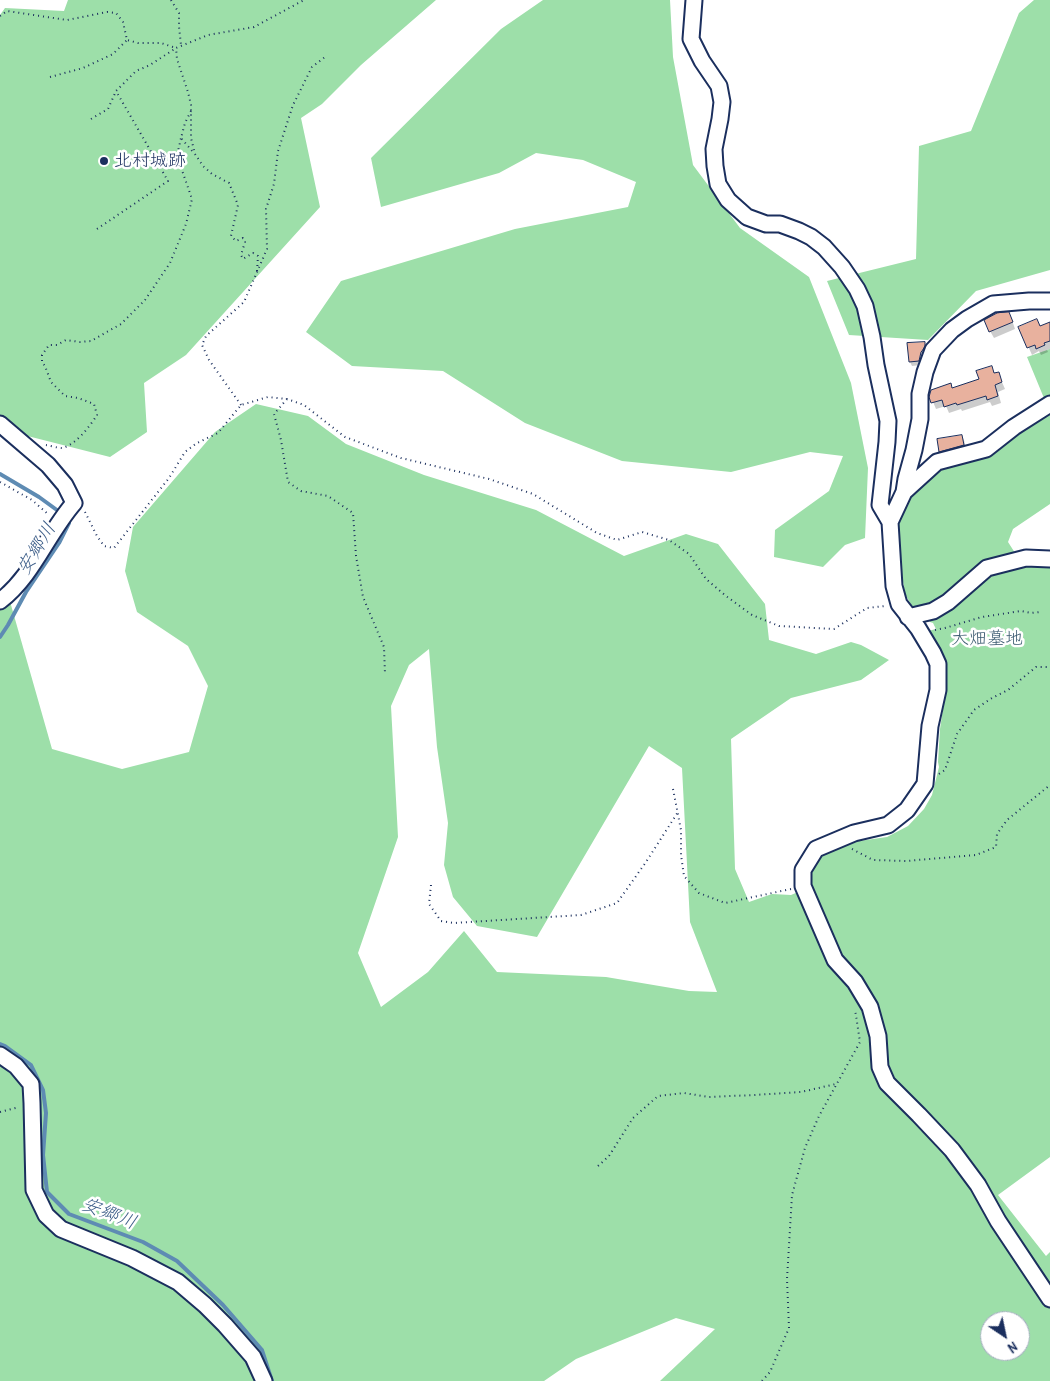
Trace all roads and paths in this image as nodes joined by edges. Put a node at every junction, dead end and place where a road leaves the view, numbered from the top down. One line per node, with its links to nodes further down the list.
1 (171, 0): 6 (path)
2 (304, 0): 6 (path)
3 (694, 0): 26 (street)
4 (0, 16): 5 (path)
5 (127, 40): 7 (path); 9 (path)
6 (181, 45): 7 (path)
7 (176, 48): 10 (path); 11 (path)
8 (325, 57): 16 (path)
9 (50, 77)
10 (116, 91): 12 (path); 15 (path)
11 (192, 108): 13 (path); 14 (path)
12 (91, 119)
13 (181, 138): 14 (path); 22 (path)
14 (195, 154): 16 (path)
15 (97, 229)
16 (257, 271): 20 (path)
17 (1050, 301): 24 (street)
18 (288, 399): 20 (path); 30 (path); 32 (path)
19 (1050, 404): 24 (street)
20 (242, 405): 25 (path)
21 (0, 424): 25 (street)
22 (46, 445)
23 (0, 482): 25 (path)
24 (904, 492): 26 (street)
25 (65, 513): 28 (street)
26 (890, 522): 30 (street)
27 (1050, 559): 30 (street)
28 (0, 601)
29 (1040, 612): 30 (path)
30 (908, 617): 33 (street)
31 (1050, 667): 33 (path)
32 (385, 674)
33 (924, 784): 37 (street)
34 (1050, 786): 37 (path)
35 (673, 789): 36 (path)
36 (678, 812): 38 (path); 39 (path)
37 (835, 840): 39 (street)
38 (431, 885)
39 (803, 886): 46 (street)
40 (854, 1002): 42 (path)
41 (0, 1056): 43 (street)
42 (836, 1084): 45 (path); 48 (path)
43 (32, 1103): 44 (path); 47 (street)
44 (0, 1112)
45 (598, 1166)
46 (1050, 1299)
47 (264, 1381)
48 (762, 1381)

